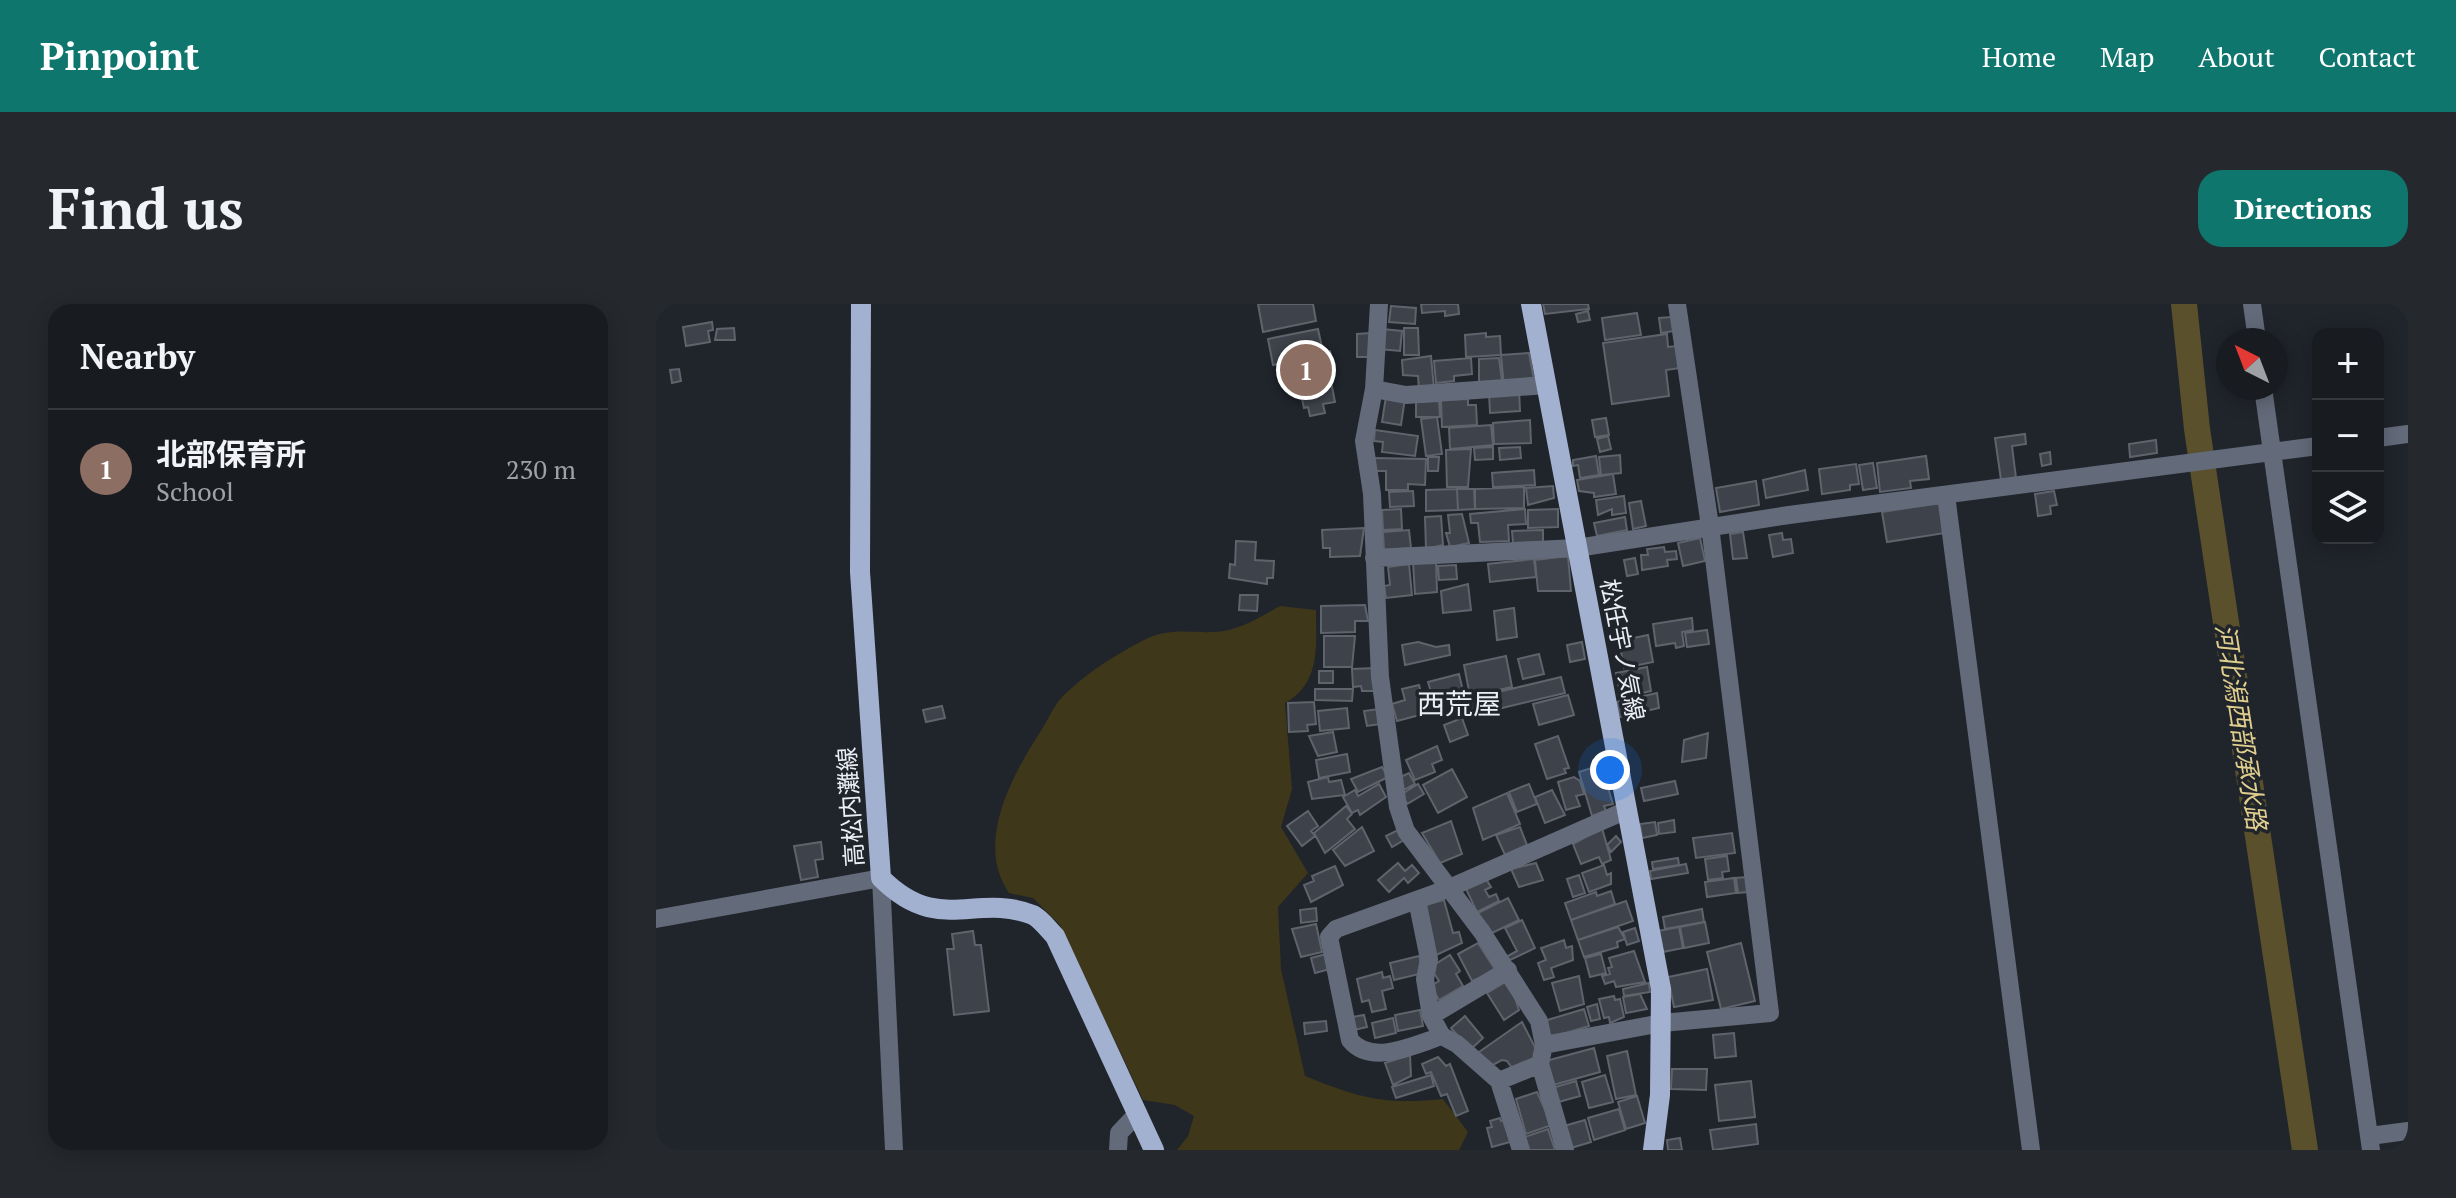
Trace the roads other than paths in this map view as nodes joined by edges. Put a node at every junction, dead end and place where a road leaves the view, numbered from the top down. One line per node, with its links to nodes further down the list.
1 (861, 304): 19 (main road, 高松内灘線)
2 (1379, 304): 8 (street)
3 (1531, 304): 7 (main road, 松任宇ノ気線)
4 (1677, 304): 15 (street)
5 (2252, 304): 6 (street)
6 (2255, 328)
7 (1547, 385): 8 (street); 16 (main road, 松任宇ノ気線)
8 (1374, 389): 17 (street)
9 (2263, 400): 13 (street)
10 (2408, 434): 11 (street)
11 (2384, 437)
12 (2312, 447): 13 (street)
13 (2263, 453): 14 (street); 32 (street)
14 (1946, 495): 15 (street); 39 (street)
15 (1710, 526): 16 (street); 25 (street)
16 (1577, 548): 17 (street); 18 (main road, 松任宇ノ気線)
17 (1374, 558): 20 (street)
18 (1627, 810): 20 (street); 25 (main road, 松任宇ノ気線)
19 (881, 878): 22 (street); 30 (main road, 高松内灘線); 33 (street)
20 (1447, 889): 21 (street); 23 (street)
21 (1417, 900): 24 (street); 26 (street)
22 (656, 919)
23 (1508, 970): 24 (street); 27 (street)
24 (1431, 1016): 26 (street)
25 (1662, 1023): 27 (street); 38 (main road, 松任宇ノ気線)
26 (1442, 1036): 29 (street)
27 (1544, 1045): 28 (street)
28 (1540, 1064): 29 (street); 37 (street)
29 (1499, 1081): 36 (street)
30 (1138, 1113): 34 (street); 35 (main road, 高松内灘線)
31 (2408, 1131): 32 (street)
32 (2370, 1143)
33 (894, 1150)
34 (1118, 1150)
35 (1154, 1150)
36 (1521, 1150)
37 (1565, 1150)
38 (1653, 1150)
39 (2031, 1150)

